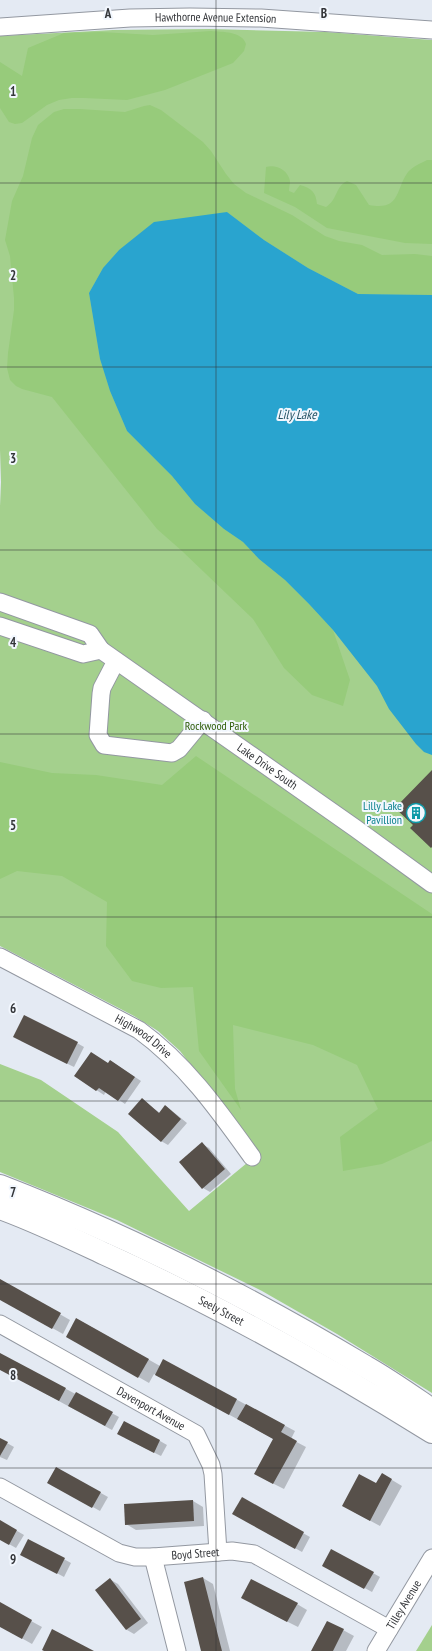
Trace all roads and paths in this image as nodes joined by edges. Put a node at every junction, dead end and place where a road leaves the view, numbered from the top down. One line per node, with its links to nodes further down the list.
1 (0, 27): 2 (street, Hawthorne Avenue Extension)
2 (432, 30)
3 (0, 602): 5 (street, Lake Drive South)
4 (0, 626): 5 (street)
5 (101, 650): 6 (street, Lake Drive South)
6 (116, 661): 7 (street, Lake Drive South); 7 (street)
7 (202, 720): 8 (street, Lake Drive South)
8 (432, 884)
9 (0, 957): 10 (street, Highwood Drive)
10 (252, 1157)
11 (0, 1186): 14 (main road, Seely Street)
12 (0, 1208): 15 (main road, Seely Street)
13 (0, 1324): 17 (street, Davenport Avenue)
14 (432, 1410)
15 (432, 1432)
16 (0, 1487): 18 (street, Boyd Street)
17 (218, 1552): 18 (street, Boyd Street); 20 (street, Boyd Street)
18 (153, 1557): 21 (street)
19 (432, 1558): 20 (street, Tilley Avenue)
20 (389, 1629): 22 (street, Tilley Avenue)
21 (177, 1651)
22 (376, 1651)

